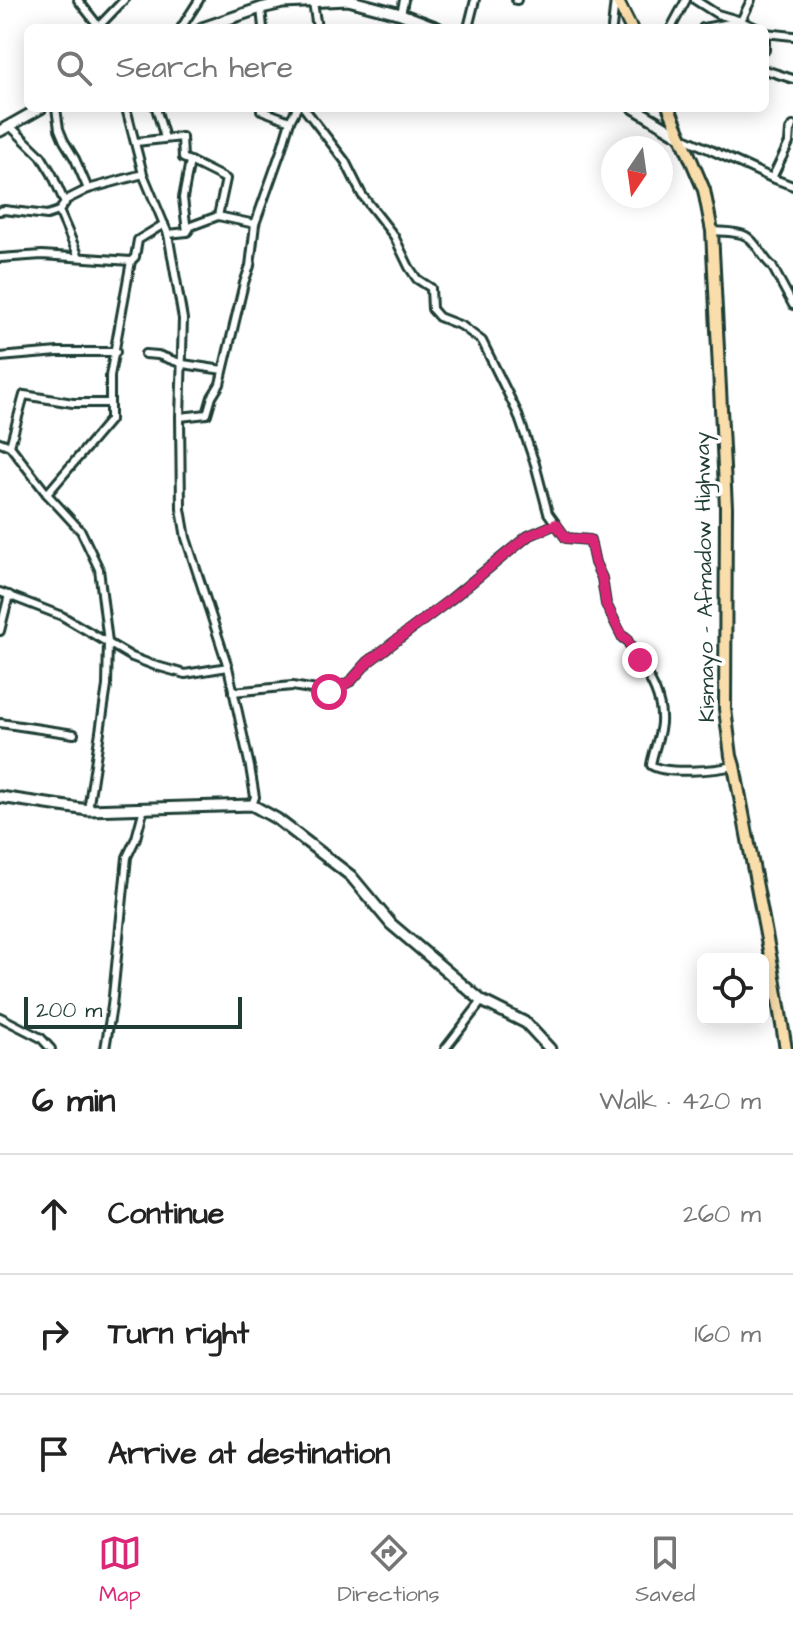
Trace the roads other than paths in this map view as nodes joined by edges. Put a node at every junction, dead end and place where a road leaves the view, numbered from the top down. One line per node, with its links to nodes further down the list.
1 (78, 0): 16 (street)
2 (124, 0): 17 (street)
3 (185, 0): 12 (street)
4 (348, 0): 11 (street); 14 (street)
5 (404, 0): 14 (street)
6 (475, 0): 23 (street)
7 (616, 0): 24 (street); 25 (main road)
8 (686, 0): 26 (street)
9 (695, 0): 15 (street)
10 (751, 0): 15 (street)
11 (313, 2): 13 (street); 21 (street)
12 (197, 3): 18 (street)
13 (261, 8): 19 (street); 20 (street)
14 (401, 14): 22 (street)
15 (741, 21): 27 (street); 28 (street)
16 (97, 24)
17 (102, 24)
18 (184, 24)
19 (214, 24)
20 (263, 24)
21 (316, 24)
22 (427, 24)
23 (469, 24)
24 (613, 24)
25 (629, 24)
26 (674, 24)
27 (725, 24)
28 (747, 24)
29 (769, 33): 30 (street)
30 (793, 36)
31 (769, 71): 32 (street)
32 (793, 79)
33 (34, 112): 44 (street)
34 (57, 112): 52 (street)
35 (127, 112): 47 (street)
36 (157, 112): 46 (street)
37 (265, 112): 42 (street)
38 (295, 112): 42 (street)
39 (307, 112): 76 (street)
40 (641, 112): 45 (street)
41 (671, 112): 45 (main road, Kismayo - Afmadow Highway)
42 (290, 121): 58 (street)
43 (793, 126): 50 (street)
44 (4, 128): 53 (street)
45 (682, 137): 50 (street); 59 (main road, Kismayo - Afmadow Highway)
46 (165, 138): 47 (street); 48 (street)
47 (136, 142): 49 (street)
48 (190, 161): 56 (street); 60 (street)
49 (143, 174): 52 (street); 57 (street)
50 (772, 178): 51 (street)
51 (793, 186)
52 (88, 189): 53 (street)
53 (64, 201): 55 (street)
54 (0, 210): 55 (street)
55 (59, 211): 62 (street)
56 (218, 216): 58 (street); 60 (street)
57 (164, 224): 61 (street); 64 (street)
58 (255, 224): 70 (street)
59 (712, 231): 65 (street); 85 (main road, Kismayo - Afmadow Highway)
60 (187, 232): 61 (street)
61 (168, 234): 69 (street)
62 (79, 257): 63 (street); 64 (street)
63 (0, 258)
64 (131, 261): 66 (street)
65 (793, 305)
66 (116, 352): 68 (street); 71 (street)
67 (145, 354): 69 (street)
68 (0, 357)
69 (183, 364): 70 (street); 72 (street)
70 (223, 370): 72 (street)
71 (109, 403): 74 (street); 75 (street)
72 (180, 417): 81 (street)
73 (0, 442): 74 (street)
74 (10, 446): 75 (street)
75 (47, 494): 80 (street)
76 (556, 524): 82 (street); 85 (street)
77 (0, 592): 78 (street)
78 (9, 595): 79 (street); 80 (street)
79 (0, 631)
80 (108, 642): 81 (street); 89 (street)
81 (228, 667): 82 (street)
82 (233, 692): 87 (street)
83 (0, 723): 84 (street)
84 (74, 734)
85 (734, 766): 96 (main road, Kismayo - Afmadow Highway)
86 (0, 797): 89 (street)
87 (252, 805): 88 (street); 90 (street)
88 (144, 808): 89 (street); 93 (street)
89 (88, 810)
90 (482, 1001): 94 (street); 95 (street)
91 (0, 1017): 92 (street)
92 (51, 1049)
93 (105, 1049)
94 (445, 1049)
95 (550, 1049)
96 (786, 1049)

